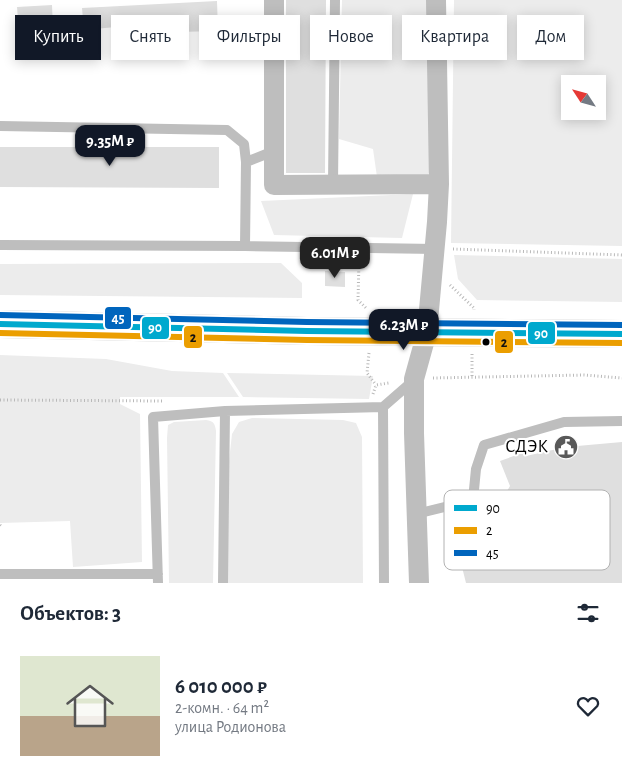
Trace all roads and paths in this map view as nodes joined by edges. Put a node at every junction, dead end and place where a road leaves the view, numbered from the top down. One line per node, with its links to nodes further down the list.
1 (274, 0): 5 (street)
2 (335, 0): 7 (lane)
3 (436, 0): 8 (street)
4 (0, 126): 6 (lane)
5 (274, 152): 6 (lane); 7 (street)
6 (246, 162): 10 (lane)
7 (333, 184): 8 (street)
8 (439, 184): 11 (street)
9 (0, 245): 10 (lane)
10 (245, 246): 11 (lane)
11 (436, 248): 12 (path); 14 (street)
12 (622, 255)
13 (0, 324): 14 (main road)
14 (427, 332): 15 (main road); 17 (street)
15 (622, 334)
16 (622, 378): 17 (path)
17 (414, 379): 18 (lane); 23 (street)
18 (383, 407): 19 (lane); 27 (lane)
19 (226, 411): 25 (lane); 26 (lane)
20 (622, 422): 21 (lane)
21 (475, 490)
22 (444, 507): 23 (lane)
23 (416, 514): 28 (street)
24 (0, 574): 25 (lane)
25 (158, 579)
26 (222, 583)
27 (384, 583)
28 (419, 583)

